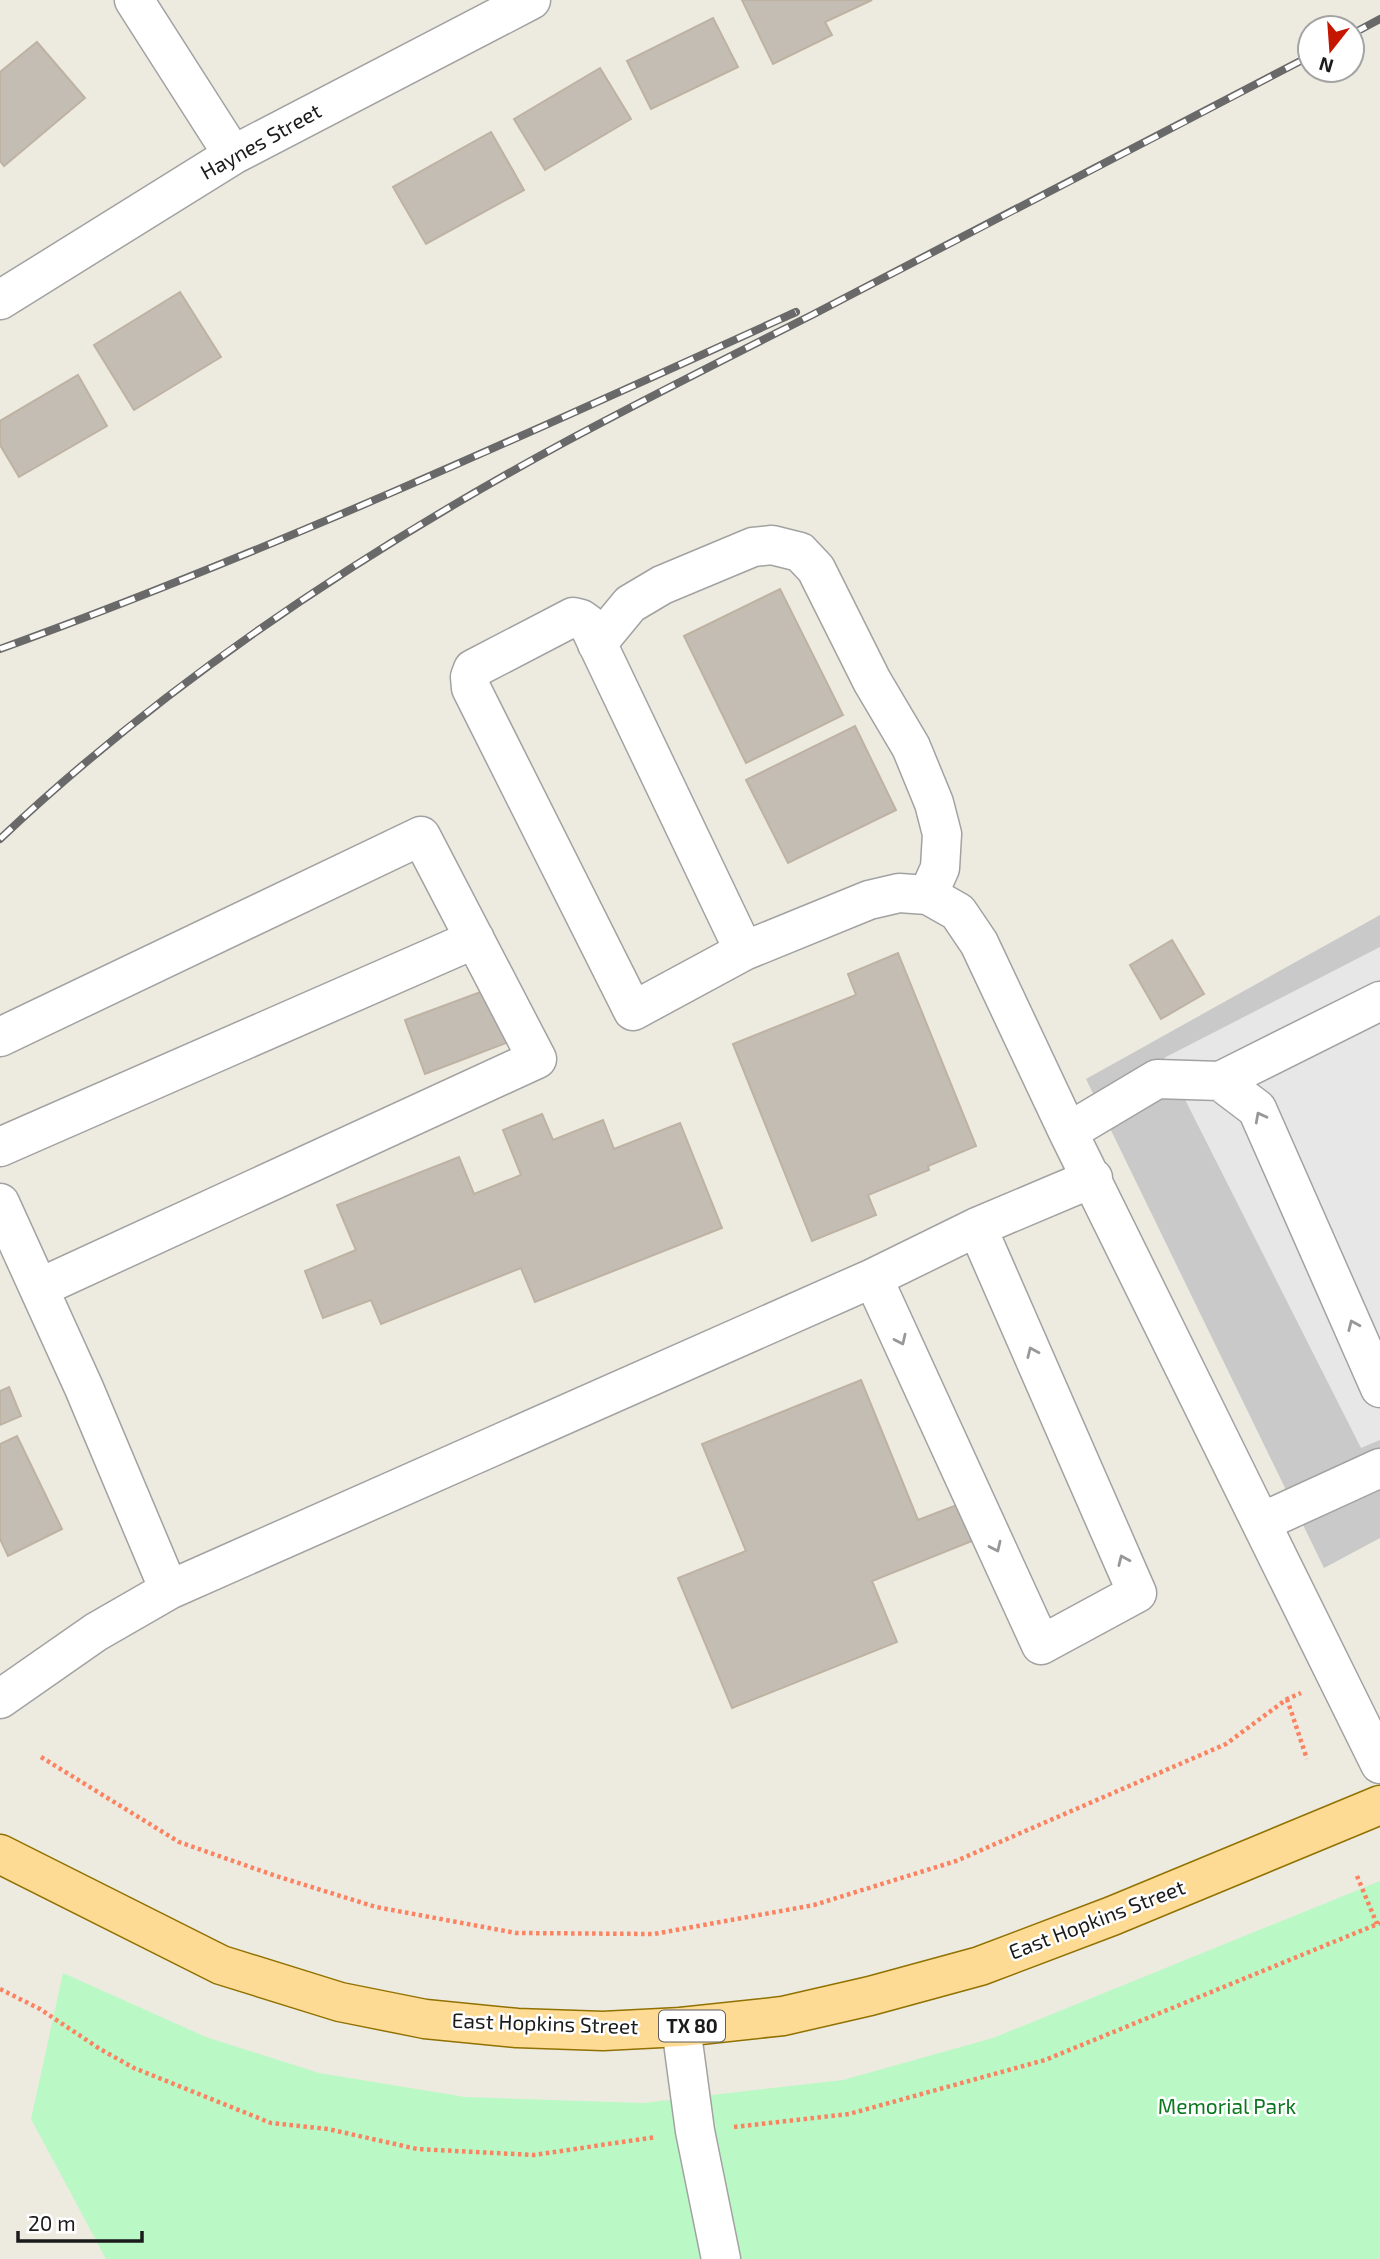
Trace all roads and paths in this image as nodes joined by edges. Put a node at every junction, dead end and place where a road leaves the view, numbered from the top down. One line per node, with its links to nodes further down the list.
1 (134, 0): 3 (street)
2 (531, 0): 3 (street, Haynes Street)
3 (233, 155): 4 (street, Haynes Street)
4 (0, 300)
5 (597, 644): 6 (street); 8 (street); 8 (street)
6 (928, 895): 8 (street); 12 (street)
7 (475, 939): 10 (street); 13 (street); 18 (street)
8 (744, 951)
9 (1380, 1001): 11 (street)
10 (0, 1037)
11 (1220, 1081): 12 (street); 19 (street, one-way to 11)
12 (1068, 1132): 14 (street)
13 (0, 1147)
14 (1093, 1178): 16 (street); 21 (street)
15 (0, 1203): 18 (street)
16 (978, 1227): 17 (street); 17 (street, one-way to 16)
17 (873, 1278): 22 (street)
18 (39, 1287): 22 (street)
19 (1380, 1388)
20 (1380, 1468): 21 (street)
21 (1262, 1522): 23 (street)
22 (169, 1590): 24 (street)
23 (1337, 1677): 25 (path); 28 (street)
24 (0, 1699)
25 (1287, 1699): 26 (path); 27 (path)
26 (41, 1757)
27 (1307, 1759)
28 (1380, 1764)
29 (1380, 1805): 33 (main road, East Hopkins Street / TX 80)
30 (0, 1854): 33 (main road, East Hopkins Street / TX 80)
31 (1357, 1876): 32 (path)
32 (1377, 1924)
33 (681, 2027): 34 (street)
34 (722, 2259)

